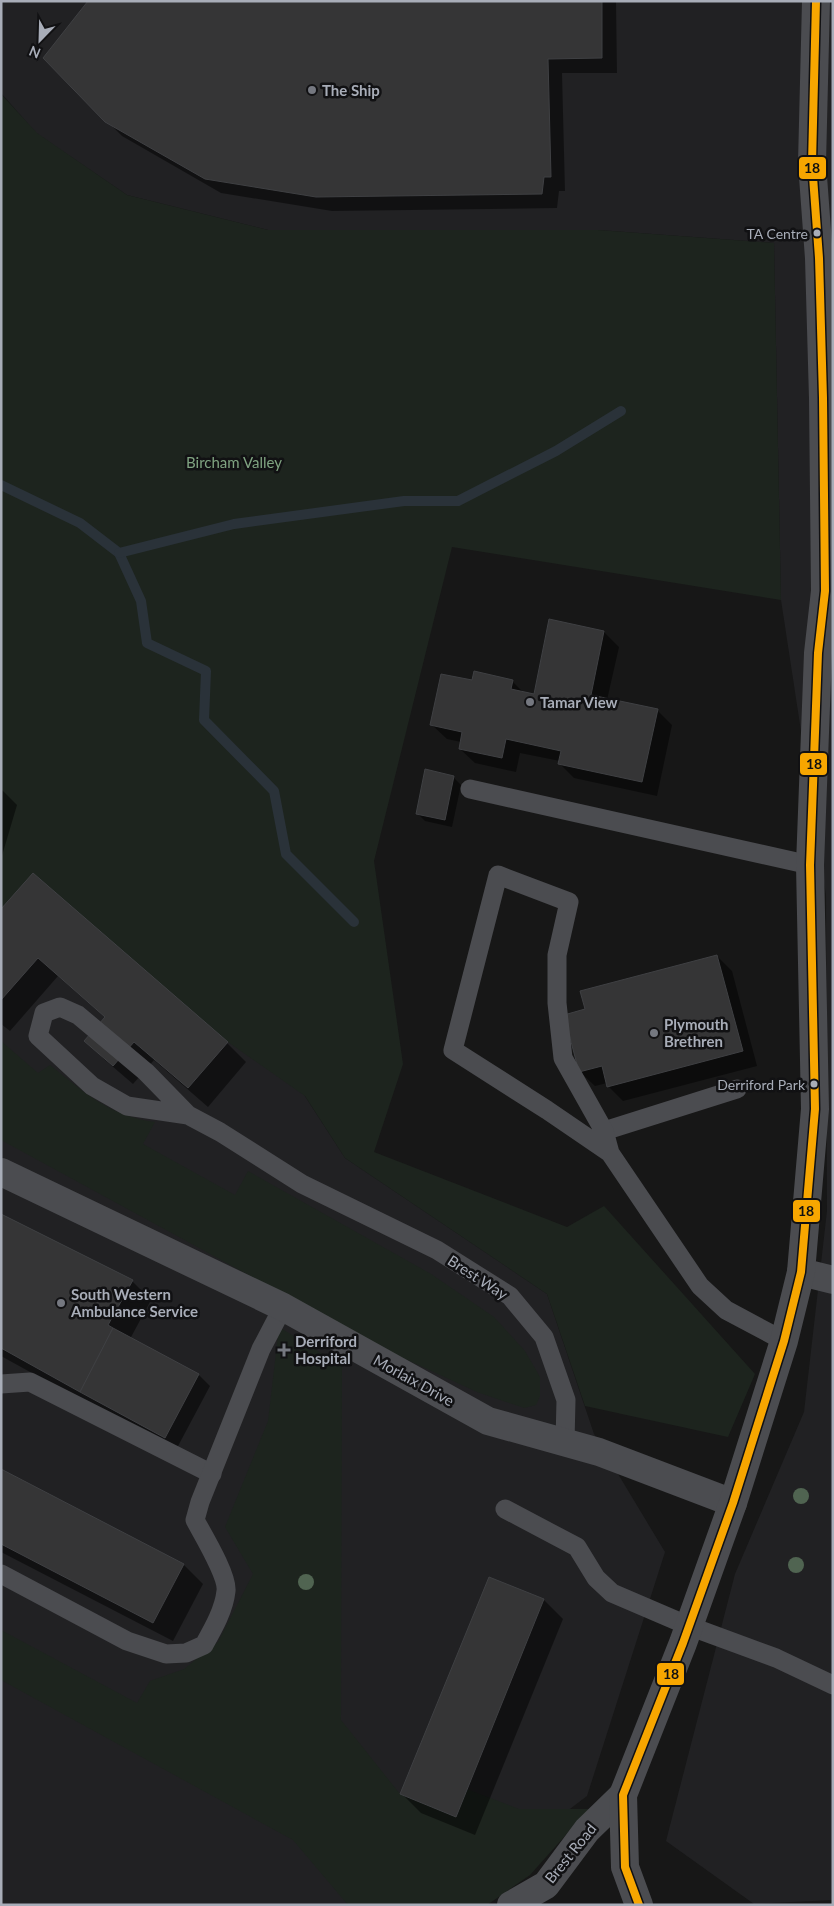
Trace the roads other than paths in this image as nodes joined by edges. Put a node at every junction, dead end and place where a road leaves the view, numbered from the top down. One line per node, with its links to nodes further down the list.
1 (816, 1): 2 (street, Brest Road)
2 (829, 591): 4 (street, Brest Road)
3 (470, 790): 4 (lane)
4 (810, 865): 10 (street, Brest Road)
5 (737, 1089): 7 (lane)
6 (188, 1115): 6 (lane); 15 (lane, Brest Way)
7 (604, 1131): 8 (lane); 8 (lane)
8 (610, 1153): 13 (lane)
9 (1, 1172): 12 (street, Morlaix Drive)
10 (801, 1272): 11 (street); 13 (street, Brest Road)
11 (833, 1280)
12 (283, 1307): 15 (street, Morlaix Drive); 16 (lane)
13 (784, 1342): 17 (street, Brest Road)
14 (1, 1384): 16 (lane)
15 (565, 1442): 17 (street, Morlaix Drive)
16 (212, 1474): 19 (lane)
17 (733, 1503): 20 (street, Brest Road)
18 (505, 1509): 20 (lane)
19 (1, 1574)
20 (689, 1626): 21 (lane); 22 (street, Brest Road)
21 (833, 1684)
22 (623, 1795): 23 (street, Brest Road); 24 (street, Brest Road)
23 (512, 1905)
24 (640, 1905)

